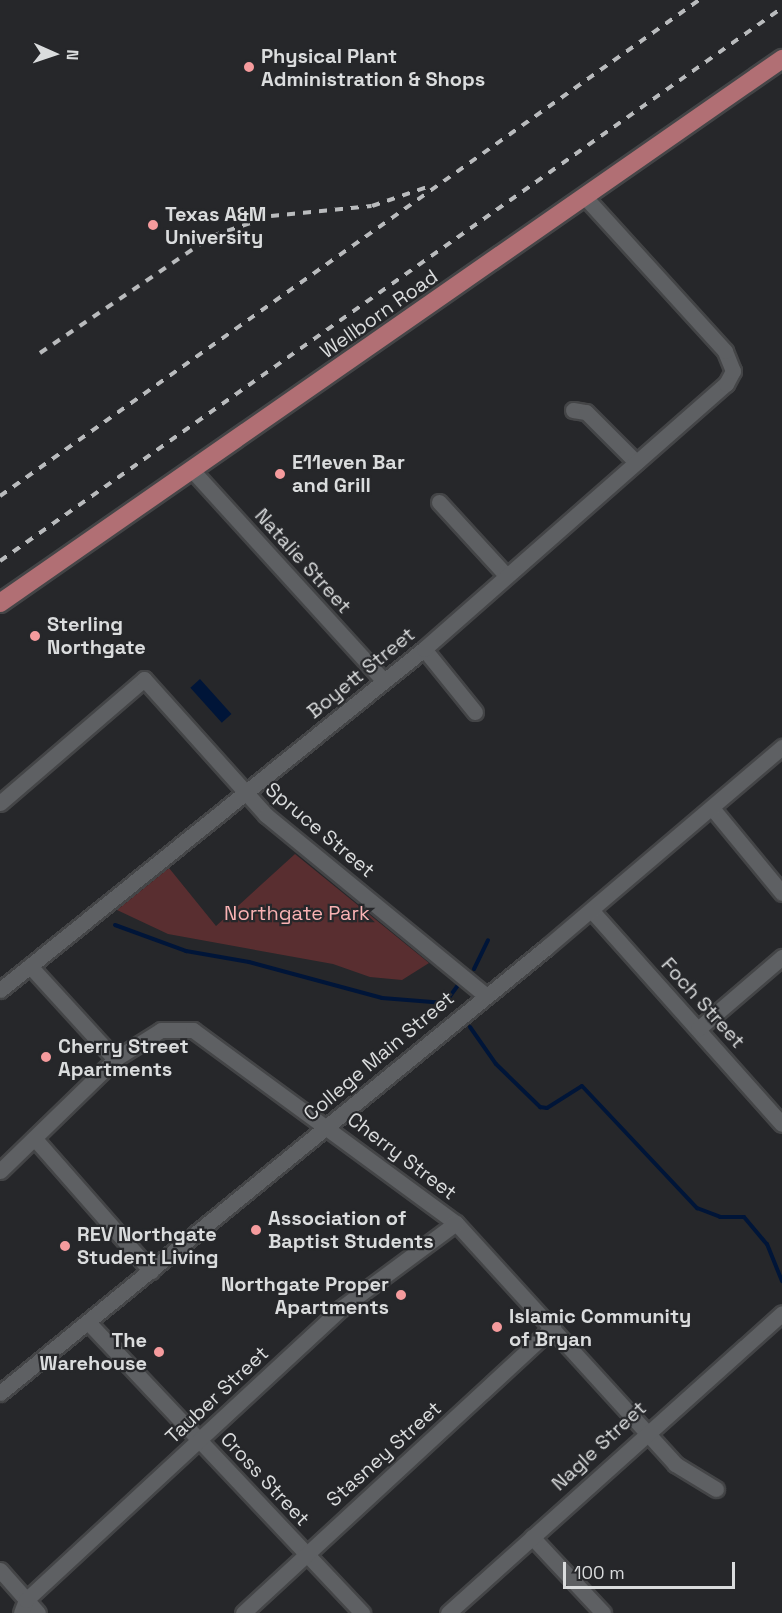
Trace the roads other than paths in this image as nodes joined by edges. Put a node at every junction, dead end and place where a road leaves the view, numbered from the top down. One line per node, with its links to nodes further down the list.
1 (782, 59): 2 (main road, Wellborn Road)
2 (586, 198): 4 (street, Boyett Street); 5 (main road, Wellborn Road)
3 (573, 410): 4 (street)
4 (636, 462): 7 (street, Boyett Street)
5 (192, 470): 8 (main road, Wellborn Road); 10 (street, Natalie Street)
6 (439, 502): 7 (street)
7 (506, 575): 9 (street, Boyett Street)
8 (0, 603)
9 (424, 649): 10 (street, Boyett Street); 11 (street)
10 (384, 680): 13 (street, Boyett Street)
11 (476, 712)
12 (782, 747): 15 (street, College Main Street)
13 (245, 792): 14 (street, Spruce Street); 19 (street, Boyett Street); 21 (street, Spruce Street)
14 (0, 803)
15 (712, 808): 16 (street); 17 (street, College Main Street)
16 (782, 892)
17 (592, 911): 21 (street, College Main Street); 22 (street, Foch Street)
18 (782, 957): 22 (street)
19 (30, 966): 20 (street, Boyett Street); 23 (street)
20 (0, 990)
21 (485, 995): 25 (street, College Main Street)
22 (698, 1029): 24 (street, Foch Street)
23 (115, 1059): 25 (street, Cherry Street); 26 (street, Cherry Street)
24 (782, 1124)
25 (327, 1126): 28 (street, Cherry Street); 29 (street, College Main Street)
26 (35, 1139): 27 (street, Cherry Street); 29 (street)
27 (0, 1172)
28 (456, 1223): 32 (street, Cherry Street); 35 (street, Tauber Street)
29 (151, 1271): 31 (street, College Main Street)
30 (781, 1315): 34 (street, Nagle Street)
31 (88, 1322): 33 (street, College Main Street); 35 (street, Cross Street)
32 (554, 1327): 34 (street, Cherry Street); 38 (street, Stasney Street)
33 (0, 1393)
34 (646, 1430): 36 (street, Cherry Street); 37 (street, Nagle Street)
35 (199, 1440): 38 (street, Cross Street); 40 (street, Tauber Street)
36 (716, 1489)
37 (532, 1537): 44 (street, Nagle Street); 45 (street)
38 (306, 1554): 42 (street, Stasney Street); 43 (street, Cross Street)
39 (0, 1570): 40 (street)
40 (24, 1607): 41 (street)
41 (38, 1613)
42 (243, 1613)
43 (362, 1613)
44 (448, 1613)
45 (603, 1613)

